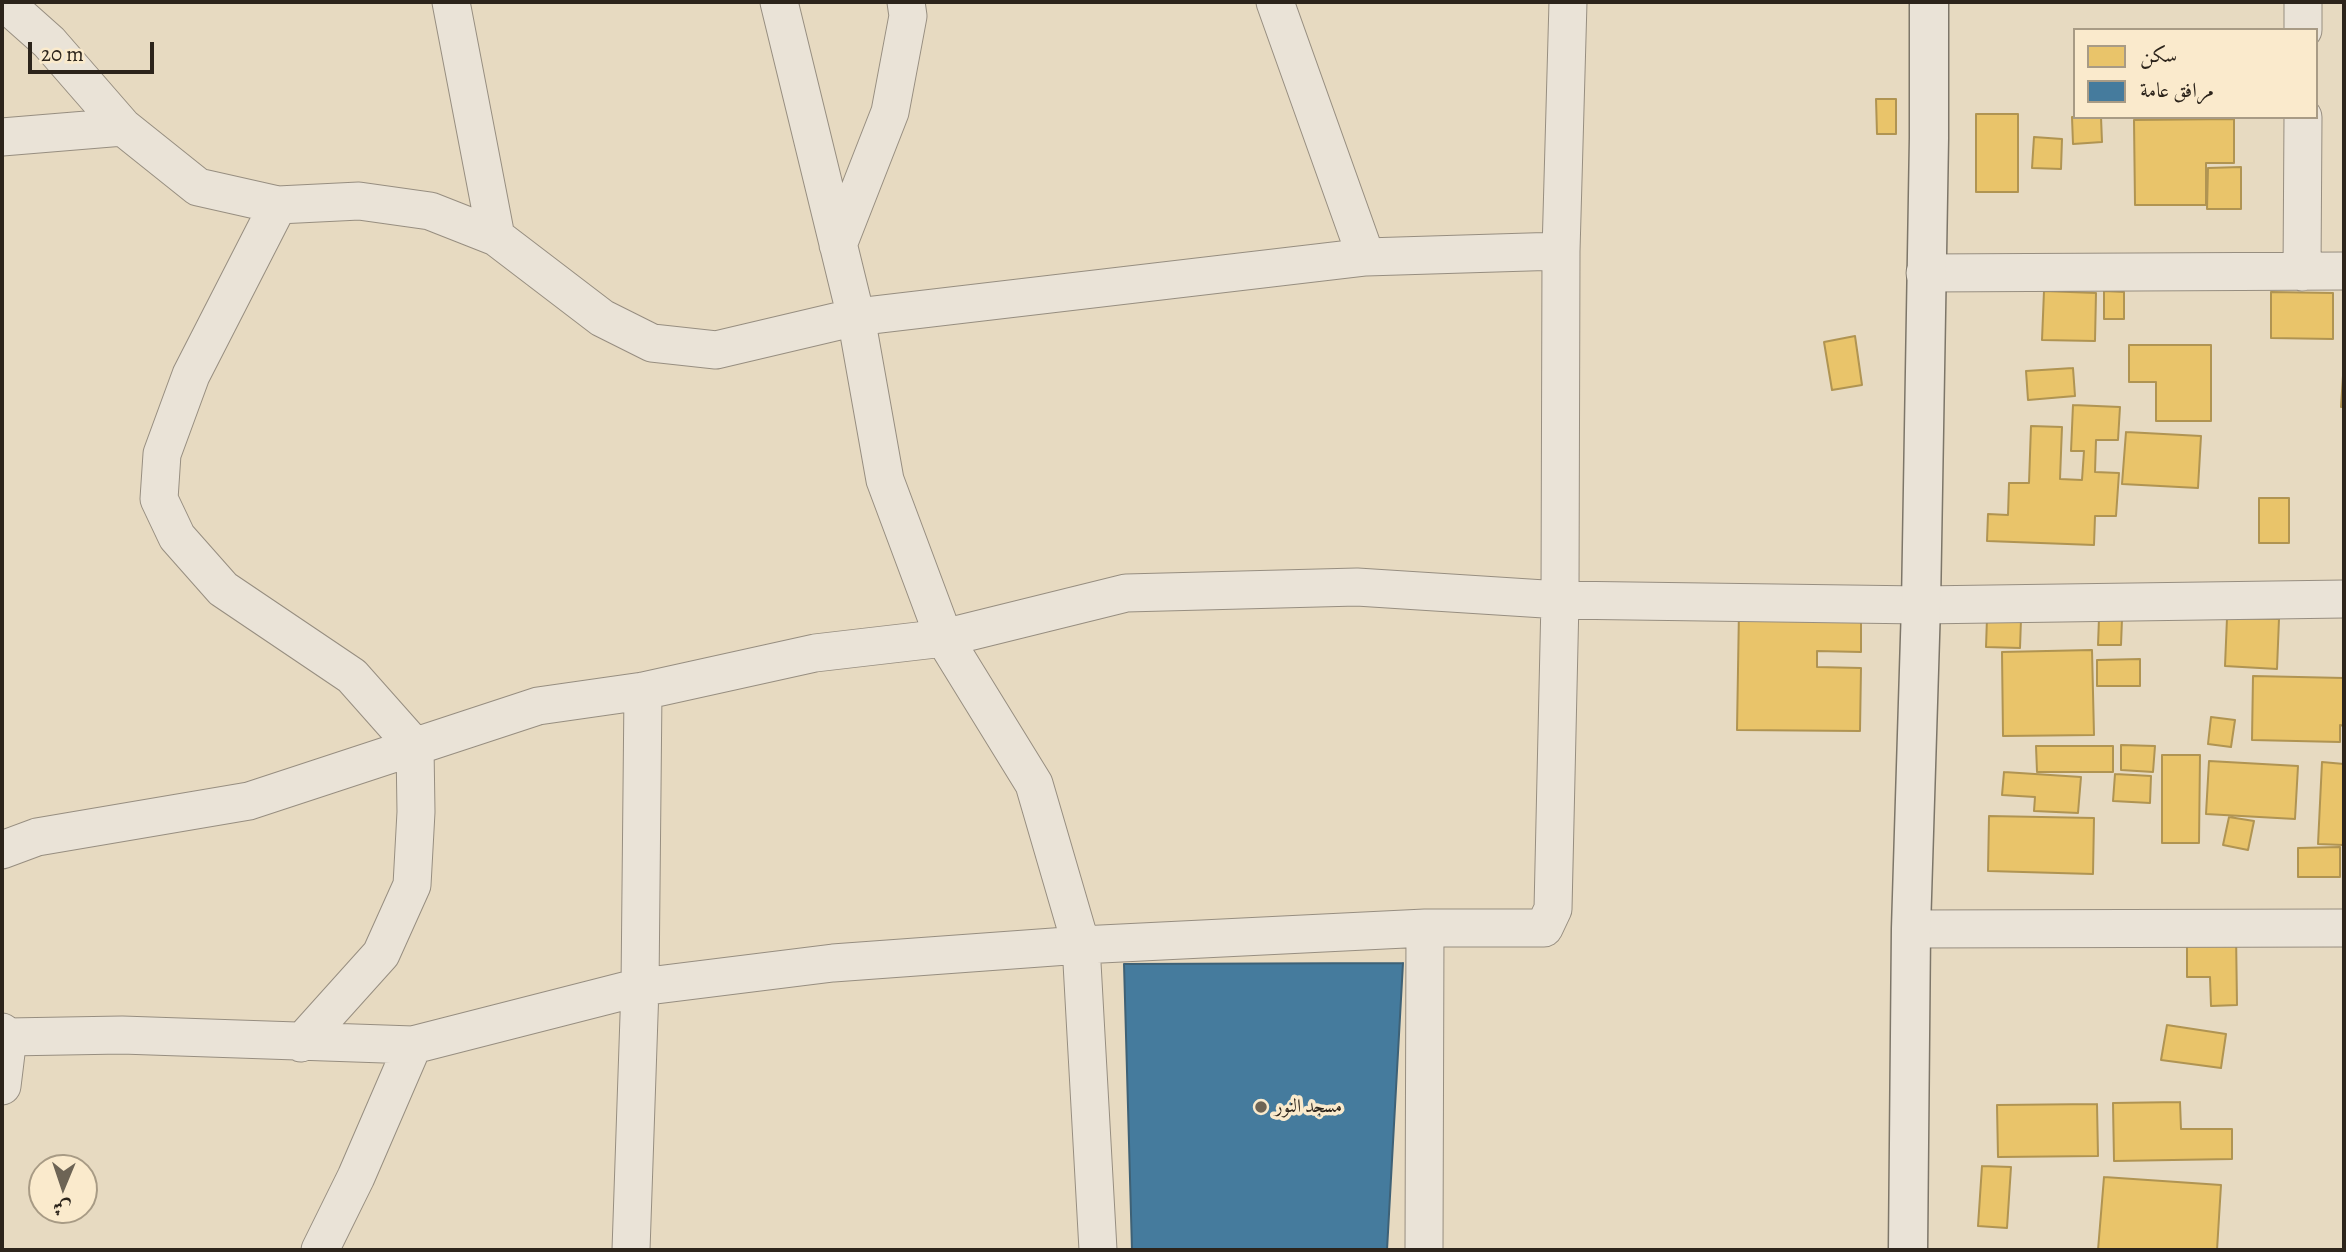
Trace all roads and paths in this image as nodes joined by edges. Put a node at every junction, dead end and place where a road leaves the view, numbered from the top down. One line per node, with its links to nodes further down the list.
1 (4, 2): 11 (street)
2 (35, 2): 11 (street)
3 (451, 2): 16 (street)
4 (779, 2): 17 (street)
5 (906, 2): 17 (street)
6 (1275, 2): 19 (street)
7 (1568, 2): 18 (street)
8 (1929, 2): 22 (street)
9 (2303, 2): 10 (street)
10 (2303, 28)
11 (49, 42): 13 (street)
12 (2303, 119): 21 (street)
13 (123, 127): 14 (street); 15 (street)
14 (2, 137)
15 (278, 205): 16 (street); 29 (street)
16 (496, 237): 23 (street)
17 (838, 245): 23 (street)
18 (1561, 251): 19 (street); 25 (street)
19 (1366, 257): 23 (street)
20 (2344, 271): 21 (street)
21 (2302, 272): 22 (street)
22 (1925, 273): 26 (street)
23 (856, 317): 27 (street)
24 (2344, 599): 26 (street)
25 (1560, 600): 26 (street); 27 (street); 31 (street)
26 (1920, 605): 33 (street)
27 (944, 638): 28 (street); 34 (street)
28 (643, 691): 29 (street); 35 (street)
29 (415, 747): 30 (street); 37 (street)
30 (2, 850)
31 (1425, 928): 34 (street); 43 (street)
32 (2344, 928): 33 (street)
33 (1910, 929): 44 (street)
34 (1081, 945): 35 (street); 42 (street)
35 (640, 987): 38 (street); 41 (street)
36 (5, 1035): 37 (street); 39 (street)
37 (300, 1043): 38 (street)
38 (412, 1045): 40 (street)
39 (2, 1086)
40 (320, 1250)
41 (631, 1250)
42 (1098, 1250)
43 (1424, 1250)
44 (1908, 1250)

